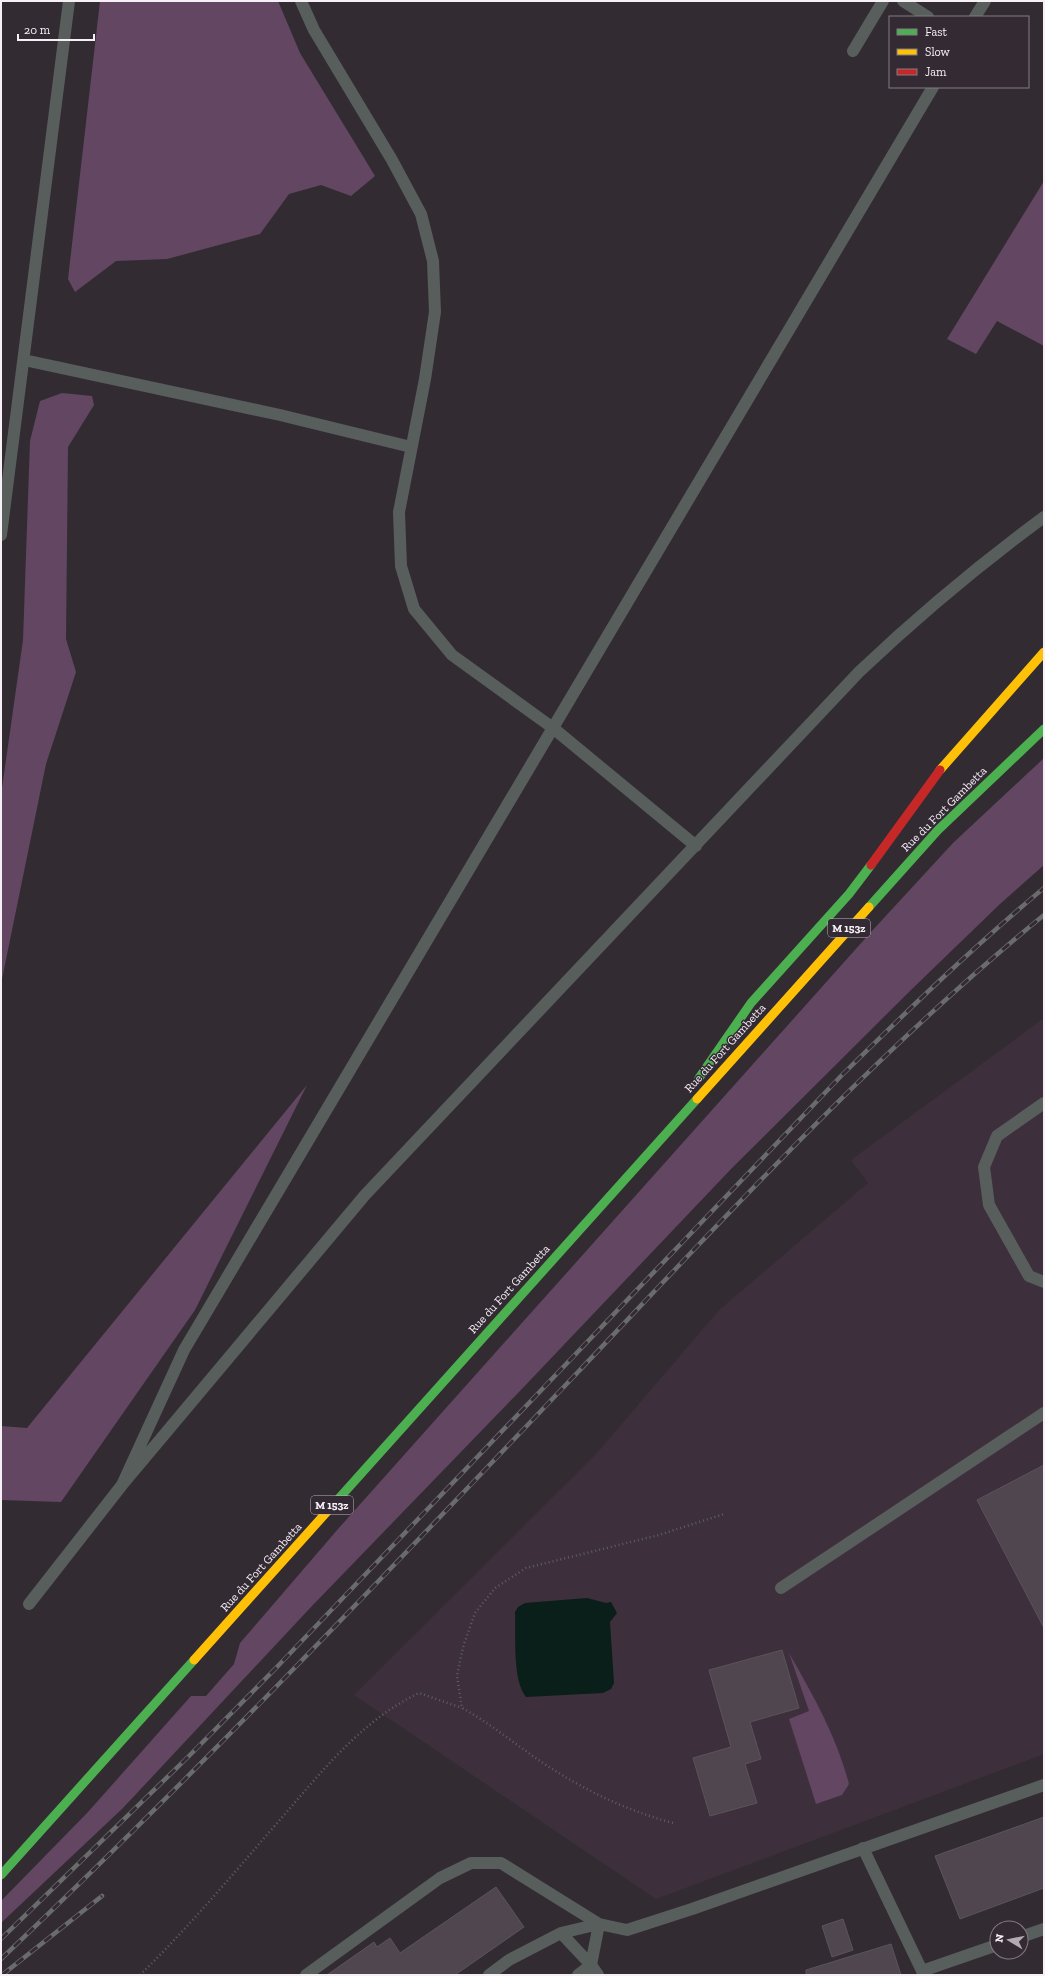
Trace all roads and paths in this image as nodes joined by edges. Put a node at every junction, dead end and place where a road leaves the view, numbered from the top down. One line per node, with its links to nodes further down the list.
1 (69, 1): 10 (lane)
2 (301, 1): 11 (lane)
3 (883, 1): 8 (lane)
4 (903, 1): 6 (lane)
5 (985, 1): 7 (lane)
6 (926, 16)
7 (976, 16)
8 (853, 51)
9 (932, 88): 15 (lane)
10 (24, 360): 11 (lane); 13 (lane)
11 (411, 447): 15 (lane)
12 (1044, 517): 17 (lane)
13 (1, 535)
14 (1044, 652): 19 (main road)
15 (552, 728): 17 (lane); 22 (lane)
16 (1044, 729): 19 (main road, Rue du Fort Gambetta / M 153z)
17 (696, 846): 22 (lane)
18 (1044, 1103): 20 (lane)
19 (663, 1135): 30 (main road, Rue du Fort Gambetta / M 153z)
20 (1044, 1282)
21 (1044, 1413): 24 (lane)
22 (122, 1485): 25 (lane)
23 (724, 1514): 26 (path)
24 (781, 1588)
25 (29, 1604)
26 (462, 1708): 28 (path); 38 (path)
27 (1044, 1785): 29 (lane)
28 (673, 1823)
29 (863, 1848): 31 (lane); 37 (lane)
30 (1, 1875)
31 (599, 1924): 33 (lane); 36 (lane); 39 (lane)
32 (1044, 1930): 34 (lane)
33 (561, 1933): 36 (lane); 40 (lane)
34 (1029, 1935)
35 (989, 1948): 37 (lane)
36 (595, 1970): 41 (lane)
37 (923, 1973)
38 (140, 1975)
39 (306, 1975)
40 (488, 1975)
41 (578, 1975)

